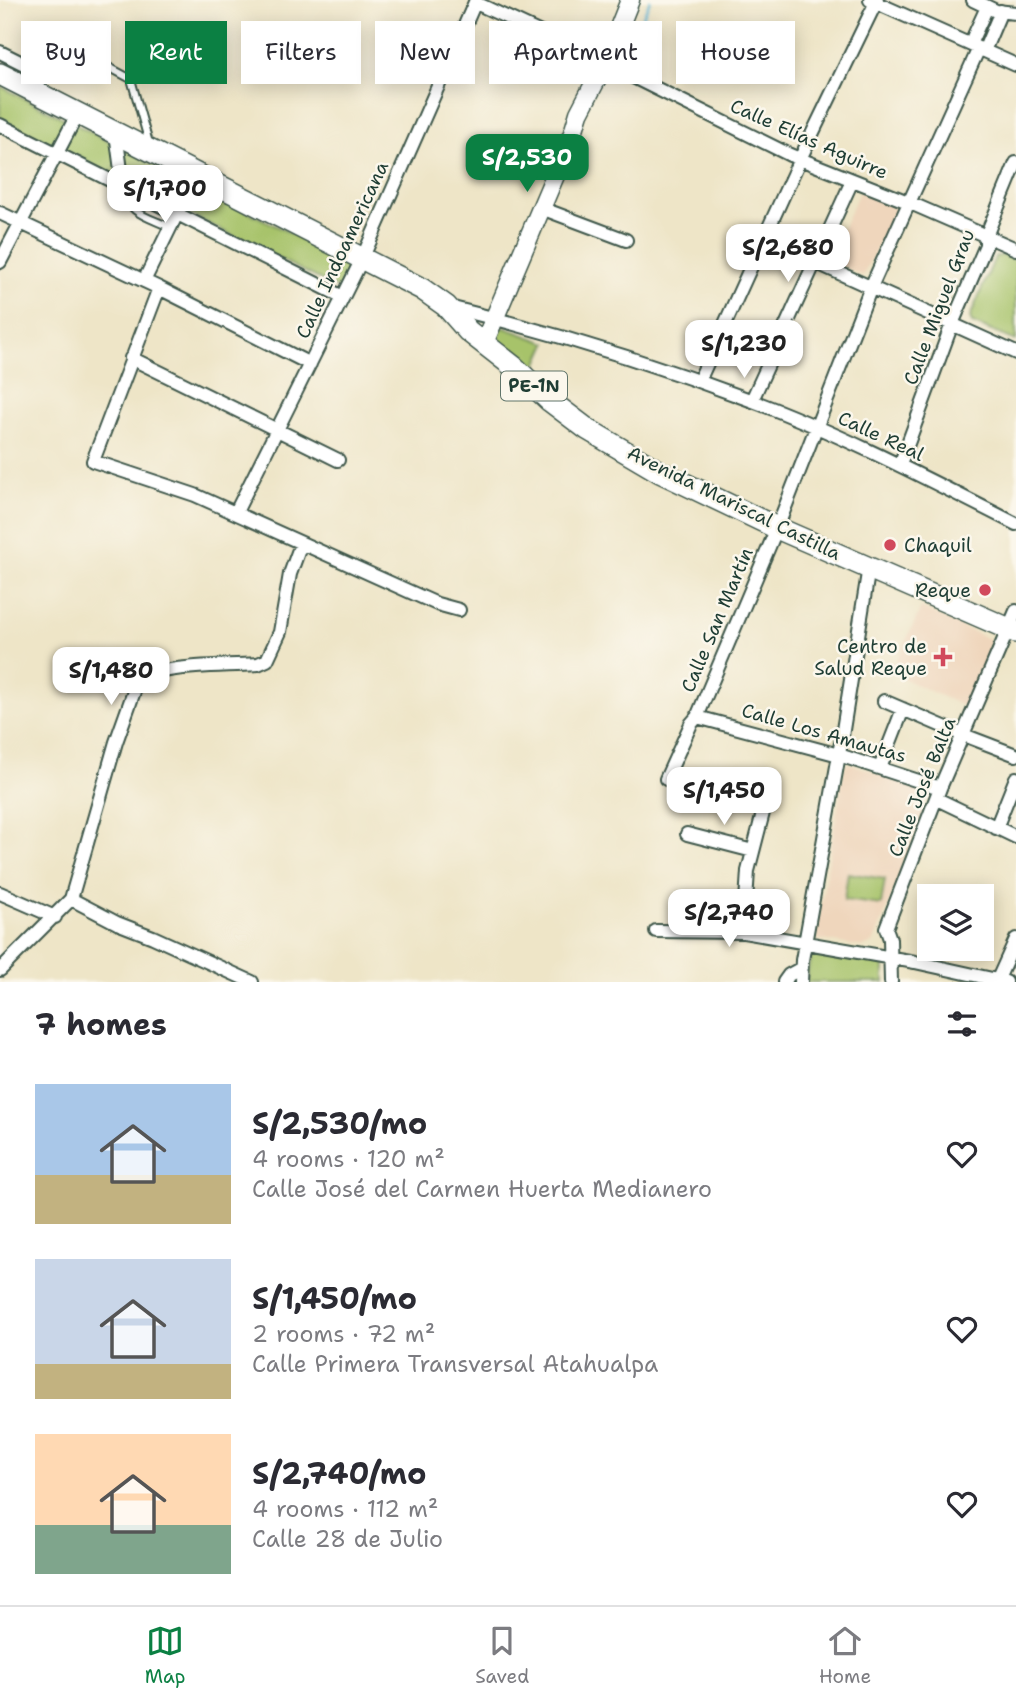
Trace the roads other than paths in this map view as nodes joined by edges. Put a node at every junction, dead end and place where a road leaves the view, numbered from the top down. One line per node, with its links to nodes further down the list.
1 (630, 0): 9 (street)
2 (973, 0): 5 (street)
3 (476, 1): 8 (street, Calle Elías Aguirre); 40 (street, Calle Indoamericana)
4 (874, 1): 10 (street); 25 (street)
5 (987, 7): 7 (street); 10 (street)
6 (1016, 13): 7 (street)
7 (1000, 14): 10 (street)
8 (518, 21)
9 (622, 21)
10 (978, 48): 13 (street); 30 (street, Calle San Martín)
11 (0, 52): 12 (street)
12 (21, 62)
13 (1016, 65)
14 (111, 68): 23 (lane)
15 (0, 74): 16 (highway, Avenida Mariscal Castilla / PE-1N)
16 (21, 79)
17 (36, 84): 20 (highway, Avenida Mariscal Castilla / PE-1N)
18 (594, 84): 31 (street)
19 (648, 84): 25 (street, Calle Elías Aguirre)
20 (78, 113): 22 (highway, Avenida Mariscal Castilla / PE-1N); 24 (street)
21 (0, 125): 24 (street)
22 (116, 133): 23 (highway, Avenida Mariscal Castilla / PE-1N); 29 (street)
23 (151, 151): 27 (highway, Avenida Mariscal Castilla / PE-1N)
24 (57, 152): 29 (street); 34 (street)
25 (800, 159): 28 (street, Calle Elías Aguirre); 37 (street)
26 (1016, 163): 36 (street, Calle Miguel Grau)
27 (196, 175): 32 (street); 40 (highway, Avenida Mariscal Castilla / PE-1N)
28 (852, 181): 30 (street, Calle Elías Aguirre); 42 (street)
29 (123, 186): 32 (street); 35 (lane)
30 (908, 202): 36 (street, Calle Elías Aguirre); 44 (street, Calle San Martín)
31 (541, 208): 38 (street); 48 (street)
32 (178, 212): 35 (street); 46 (street)
33 (0, 213): 34 (street)
34 (19, 223): 41 (street); 43 (street)
35 (170, 228): 43 (street)
36 (986, 236): 39 (street, Calle Elías Aguirre); 49 (street, Calle Miguel Grau)
37 (764, 239): 42 (street); 54 (street)
38 (626, 240)
39 (1016, 249)
40 (362, 259): 46 (street, Calle Indoamericana); 47 (highway, Avenida Mariscal Castilla / PE-1N)
41 (0, 262)
42 (816, 262): 44 (street); 55 (street)
43 (144, 281): 45 (street)
44 (871, 287): 49 (street); 56 (street, Calle San Martín)
45 (159, 288): 52 (street); 53 (street)
46 (343, 297): 53 (street, Calle Indoamericana)
47 (446, 306): 48 (street, Calle Real); 50 (highway, Avenida Mariscal Castilla / PE-1N)
48 (496, 318): 50 (street); 54 (street, Calle Real)
49 (952, 324): 51 (street); 59 (street, Calle Miguel Grau)
50 (484, 343): 62 (highway, Avenida Mariscal Castilla / PE-1N)
51 (1016, 353)
52 (131, 359): 57 (street); 60 (street)
53 (310, 364): 57 (street, Calle Indoamericana)
54 (699, 381): 55 (street, Calle Real)
55 (752, 400): 56 (street, Calle Real)
56 (817, 428): 59 (street, Calle Real); 62 (street, Calle San Martín)
57 (276, 430): 58 (street); 60 (street, Calle Indoamericana)
58 (338, 460)
59 (900, 466): 61 (street, Calle Real)
60 (236, 512): 63 (street)
61 (1016, 524)
62 (777, 528): 64 (highway, Avenida Mariscal Castilla / PE-1N); 69 (street, Calle San Martín)
63 (300, 544): 65 (street); 81 (street)
64 (869, 568): 66 (highway, Avenida Mariscal Castilla / PE-1N); 71 (street)
65 (458, 610)
66 (1014, 624): 70 (street, Calle José Balta)
67 (884, 701): 68 (street)
68 (903, 709): 70 (street); 73 (street)
69 (697, 718): 71 (street, Calle Los Amautas); 79 (street, Calle San Martín)
70 (966, 736): 72 (street); 75 (street, Calle José Balta)
71 (839, 755): 73 (street, Calle Los Amautas); 86 (street)
72 (1016, 755)
73 (880, 768): 75 (street, Calle Los Amautas)
74 (1016, 778): 76 (street)
75 (939, 794): 76 (street, Calle Los Amautas); 87 (street, Calle José Balta)
76 (996, 828): 78 (street, Calle Los Amautas)
77 (687, 834): 79 (street)
78 (1016, 837)
79 (753, 852): 84 (street)
80 (0, 893): 82 (street)
81 (71, 899): 82 (street); 91 (street)
82 (55, 917): 88 (street)
83 (656, 931): 84 (street)
84 (744, 932): 86 (street)
85 (1016, 939): 90 (street)
86 (805, 943): 87 (street); 89 (street)
87 (891, 959): 90 (street); 93 (street, Calle José Balta)
88 (0, 970)
89 (801, 975): 92 (street)
90 (1002, 980)
91 (252, 982)
92 (783, 982)
93 (891, 982)

